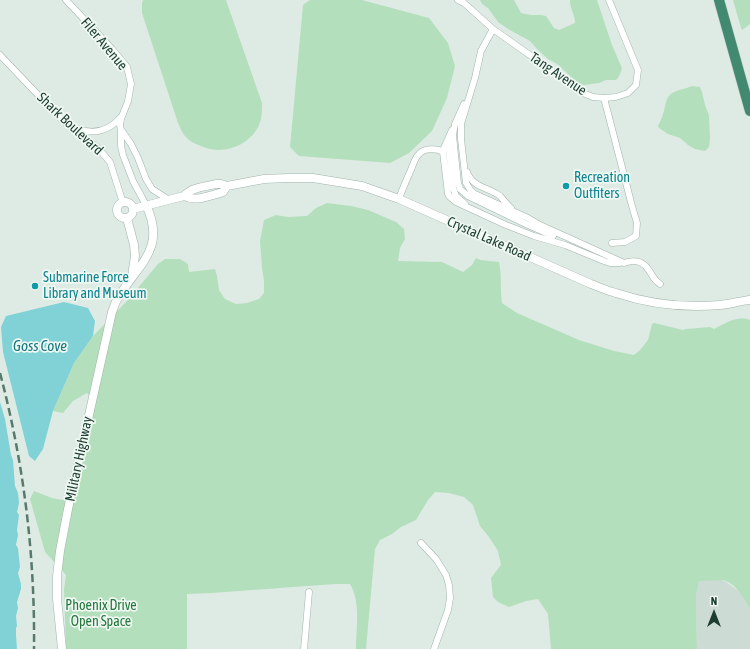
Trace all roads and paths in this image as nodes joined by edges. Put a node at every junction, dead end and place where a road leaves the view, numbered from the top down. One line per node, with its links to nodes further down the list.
1 (66, 0): 10 (street, Filer Avenue)
2 (609, 0): 8 (street)
3 (719, 0): 9 (highway)
4 (462, 1): 5 (street, Tang Avenue)
5 (493, 29): 7 (street); 8 (street, Tang Avenue)
6 (0, 55): 12 (street, Shark Boulevard)
7 (472, 88): 11 (street); 16 (street)
8 (604, 98): 25 (street, Tang Avenue)
9 (750, 111)
10 (122, 116): 12 (street); 13 (street, Filer Avenue)
11 (455, 124): 14 (street); 26 (street)
12 (72, 128): 19 (street, Shark Boulevard)
13 (121, 131): 18 (street); 20 (street, Filer Avenue)
14 (448, 137): 15 (street); 22 (street)
15 (443, 152): 17 (street); 22 (street)
16 (463, 158): 24 (street); 24 (street)
17 (399, 199): 18 (street, Crystal Lake Road); 29 (street, Crystal Lake Road)
18 (169, 200): 20 (street, Crystal Lake Road)
19 (123, 203): 21 (street); 23 (street)
20 (146, 205): 21 (street, Crystal Lake Road); 27 (street, Military Highway)
21 (133, 209): 23 (street)
22 (476, 211): 26 (street)
23 (128, 218): 27 (street, Military Highway)
24 (528, 218): 26 (street)
25 (612, 243)
26 (624, 263): 28 (street)
27 (132, 277): 32 (street, Military Highway)
28 (660, 284)
29 (750, 300)
30 (421, 543): 34 (street)
31 (309, 592): 33 (street)
32 (62, 649)
33 (304, 649)
34 (434, 649)

